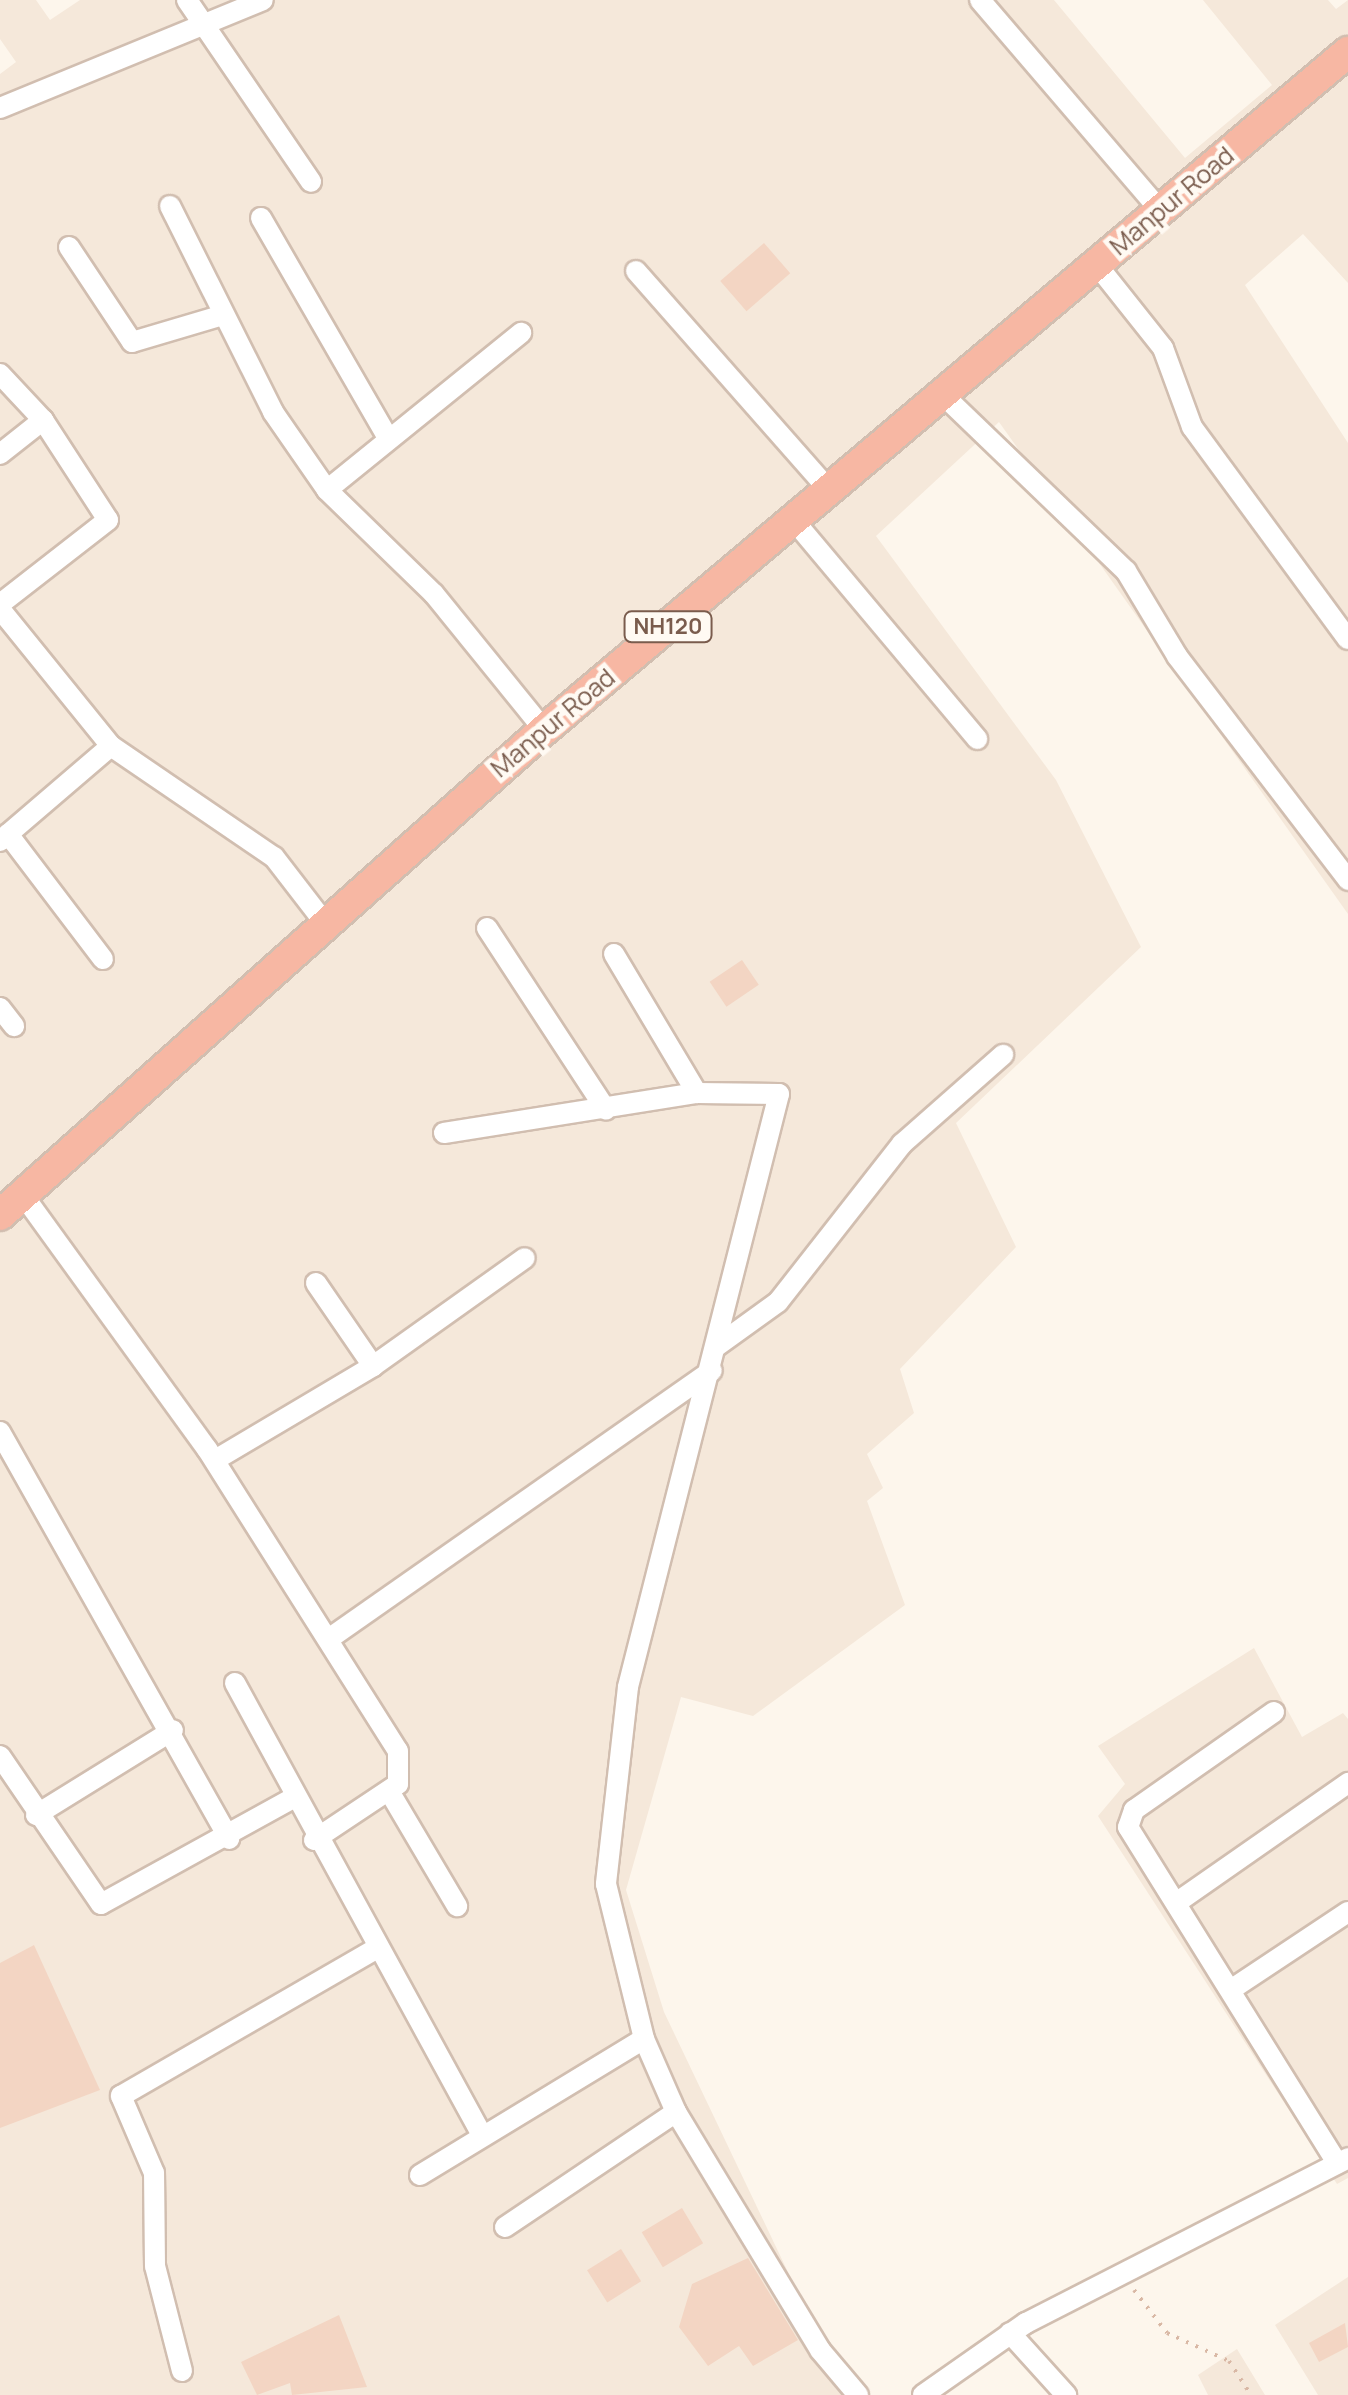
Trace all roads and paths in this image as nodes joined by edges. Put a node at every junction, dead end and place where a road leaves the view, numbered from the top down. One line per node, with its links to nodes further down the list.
1 (187, 0): 4 (street)
2 (263, 0): 4 (street)
3 (980, 0): 9 (street)
4 (198, 20): 6 (street); 7 (street)
5 (1348, 52): 9 (highway, Manpur Road / NH120)
6 (0, 108)
7 (312, 182)
8 (170, 206): 14 (street)
9 (1161, 210): 12 (highway, Manpur Road / NH120)
10 (261, 218): 19 (street)
11 (69, 247): 14 (street)
12 (1097, 265): 17 (highway, Manpur Road / NH120); 25 (street)
13 (636, 271): 22 (street)
14 (223, 315): 21 (street)
15 (521, 334): 19 (street)
16 (0, 374): 18 (street)
17 (943, 396): 22 (highway, Manpur Road / NH120); 30 (street)
18 (43, 420): 20 (street); 24 (street)
19 (387, 436): 21 (street)
20 (0, 454)
21 (327, 490): 26 (street)
22 (831, 492): 23 (highway, Manpur Road / NH120)
23 (796, 523): 26 (highway, Manpur Road / NH120); 27 (street)
24 (0, 607): 28 (street)
25 (1348, 638)
26 (544, 730): 31 (highway, Manpur Road / NH120)
27 (977, 738)
28 (111, 746): 29 (street); 31 (street)
29 (4, 838): 34 (street)
30 (1348, 880)
31 (324, 922): 41 (highway, Manpur Road / NH120)
32 (487, 928): 39 (street)
33 (614, 954): 38 (street)
34 (102, 959)
35 (0, 1008): 36 (street)
36 (14, 1026)
37 (1002, 1055): 44 (street)
38 (698, 1093): 39 (street); 44 (street)
39 (606, 1110): 40 (street)
40 (444, 1133)
41 (11, 1205): 48 (street)
42 (525, 1258): 45 (street)
43 (316, 1283): 45 (street)
44 (717, 1346): 46 (street)
45 (373, 1366): 48 (street)
46 (712, 1371): 49 (street); 65 (street)
47 (0, 1432): 52 (street)
48 (215, 1460): 49 (street)
49 (330, 1638): 55 (street)
50 (235, 1684): 56 (street)
51 (1274, 1712): 60 (street)
52 (173, 1730): 57 (street); 58 (street)
53 (0, 1756): 57 (street)
54 (1348, 1783): 60 (street)
55 (389, 1791): 59 (street); 61 (street)
56 (292, 1798): 58 (street); 59 (street)
57 (36, 1816): 58 (street)
58 (229, 1839)
59 (314, 1840): 63 (street)
60 (1176, 1903): 64 (street)
61 (457, 1906)
62 (1348, 1912): 64 (street)
63 (376, 1948): 67 (street); 73 (street)
64 (1232, 1989): 68 (street)
65 (644, 2040): 66 (street); 67 (street)
66 (676, 2112): 70 (street); 74 (street)
67 (482, 2134): 69 (street)
68 (1342, 2160): 71 (street)
69 (420, 2175)
70 (505, 2227)
71 (1126, 2278): 72 (street); 77 (path)
72 (1010, 2333): 75 (street); 76 (street)
73 (182, 2371)
74 (858, 2395)
75 (923, 2395)
76 (1066, 2395)
77 (1251, 2395)

